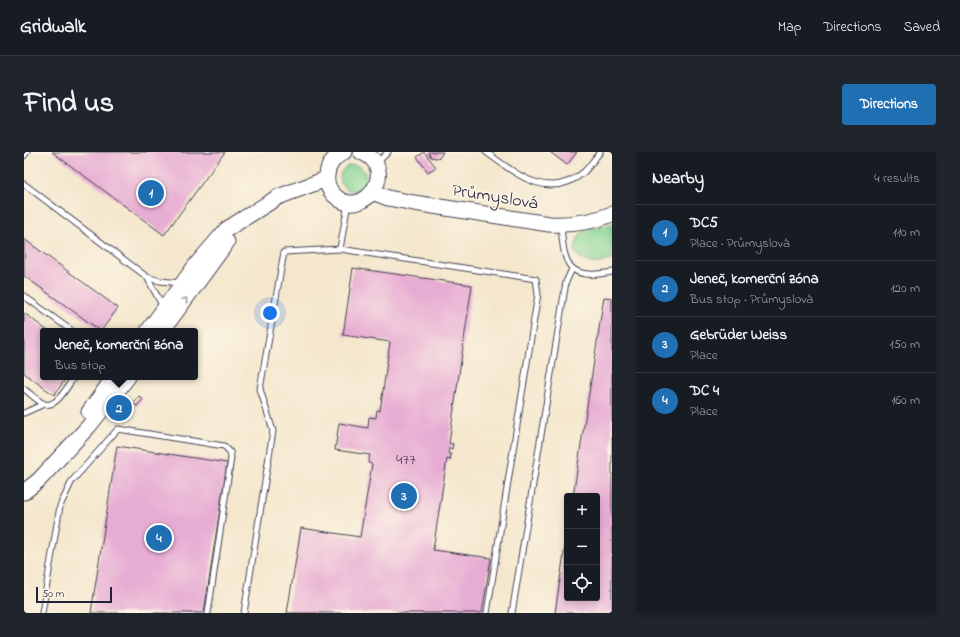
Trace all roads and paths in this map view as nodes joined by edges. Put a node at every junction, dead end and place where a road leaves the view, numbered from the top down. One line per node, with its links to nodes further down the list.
1 (27, 152): 6 (lane)
2 (344, 152): 8 (main road)
3 (388, 152): 7 (lane)
4 (486, 152): 5 (lane)
5 (600, 152)
6 (24, 156)
7 (367, 156): 10 (main road)
8 (326, 179): 11 (main road); 13 (main road)
9 (24, 184): 18 (lane)
10 (373, 192): 11 (main road); 14 (main road, Průmyslová)
11 (348, 202): 15 (lane)
12 (612, 214): 14 (main road, Průmyslová)
13 (240, 223): 19 (main road); 24 (main road, one-way to 13)
14 (561, 224): 16 (lane)
15 (340, 249): 35 (lane); 36 (lane)
16 (572, 269): 17 (lane); 37 (lane)
17 (612, 272)
18 (147, 277): 19 (lane); 21 (lane)
19 (183, 283): 21 (main road)
20 (24, 296): 22 (lane)
21 (164, 309): 23 (main road)
22 (68, 328)
23 (150, 328)
24 (164, 328)
25 (72, 380): 29 (lane)
26 (112, 380): 31 (main road)
27 (126, 380): 31 (main road)
28 (24, 389): 29 (lane)
29 (44, 404): 30 (lane)
30 (24, 413)
31 (79, 435): 32 (main road)
32 (24, 492)
33 (42, 613): 34 (lane)
34 (208, 613)
35 (244, 613)
36 (487, 613)
37 (512, 613)

